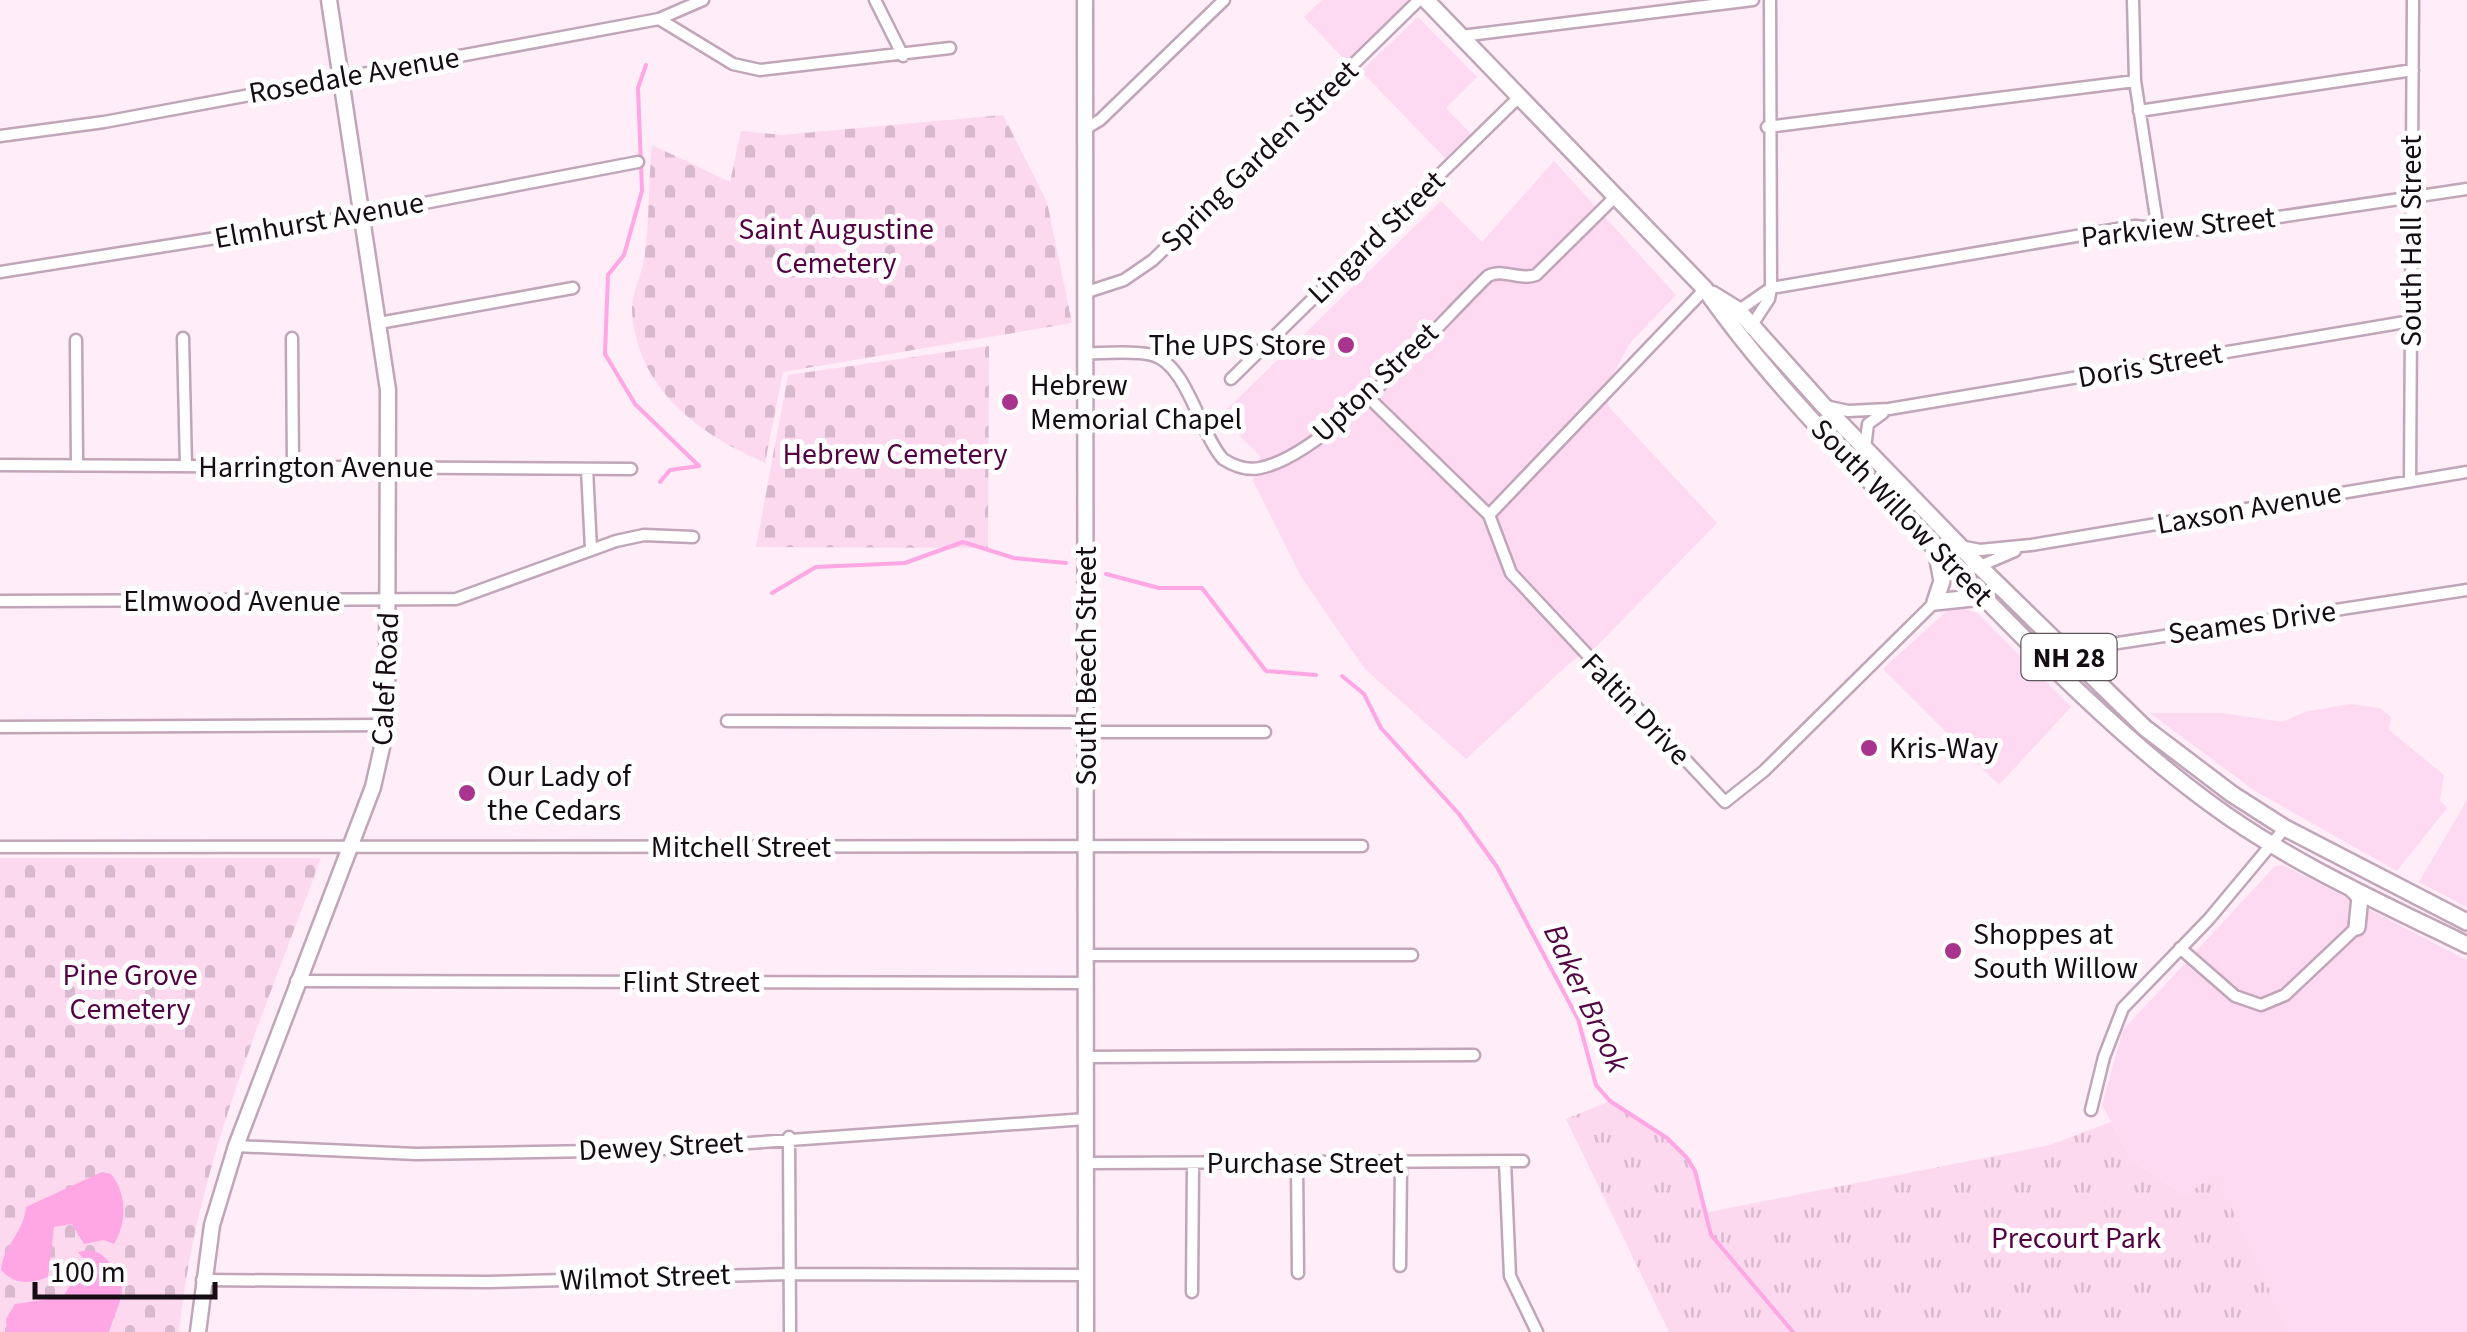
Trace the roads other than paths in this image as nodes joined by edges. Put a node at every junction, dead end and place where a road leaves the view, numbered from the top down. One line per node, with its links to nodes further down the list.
1 (329, 0): 16 (main road, Calef Road)
2 (703, 0): 11 (street, Rosedale Avenue)
3 (875, 0): 14 (street)
4 (1086, 0): 21 (main road, South Beech Street)
5 (1224, 0): 21 (street)
6 (1422, 0): 12 (main road, South Willow Street / NH 28); 33 (street, Spring Garden Street)
7 (1753, 0): 12 (street)
8 (1770, 0): 20 (street)
9 (2133, 0): 17 (street)
10 (2413, 0): 15 (street, South Hall Street)
11 (659, 20): 14 (street); 16 (street, Rosedale Avenue)
12 (1461, 36): 18 (main road, South Willow Street / NH 28)
13 (950, 48): 14 (street)
14 (903, 56)
15 (2412, 70): 19 (street); 26 (street, South Hall Street)
16 (342, 77): 22 (street, Rosedale Avenue); 27 (main road, Calef Road)
17 (2135, 81): 19 (street); 20 (street)
18 (1520, 96): 25 (main road, South Willow Street / NH 28); 43 (street, Lingard Street)
19 (2138, 111): 28 (street)
20 (1768, 127): 32 (street)
21 (1085, 129): 33 (main road, South Beech Street)
22 (0, 136)
23 (638, 162): 27 (street, Elmhurst Avenue)
24 (2467, 190): 26 (street, Parkview Street)
25 (1616, 196): 31 (main road, South Willow Street / NH 28); 44 (street, Upton Street)
26 (2412, 198): 28 (street, Parkview Street); 35 (street, South Hall Street)
27 (362, 215): 29 (street, Elmhurst Avenue); 36 (main road, Calef Road)
28 (2158, 230): 32 (street, Parkview Street)
29 (0, 272)
30 (573, 288): 36 (street)
31 (1705, 288): 34 (main road, South Willow Street / NH 28); 57 (street)
32 (1772, 288): 34 (street); 37 (street)
33 (1087, 292): 42 (main road, South Beech Street)
34 (1733, 316): 37 (main road, South Willow Street / NH 28); 40 (main road, South Willow Street / NH 28)
35 (2411, 321): 46 (street, Doris Street); 56 (street, South Hall Street)
36 (379, 322): 51 (main road, Calef Road)
37 (1752, 325): 40 (street); 45 (main road, South Willow Street / NH 28)
38 (183, 338): 50 (street)
39 (292, 338): 52 (street)
40 (1741, 338): 62 (main road, South Willow Street / NH 28)
41 (76, 340): 48 (street)
42 (1087, 353): 44 (street, Upton Street); 75 (main road, South Beech Street)
43 (1231, 378)
44 (1366, 395): 57 (street, Faltin Drive)
45 (1823, 406): 46 (street, Doris Street); 47 (main road, South Willow Street / NH 28)
46 (1889, 410): 47 (street)
47 (1865, 449): 60 (main road, South Willow Street / NH 28)
48 (77, 464): 49 (street, Harrington Avenue); 50 (street, Harrington Avenue)
49 (0, 466)
50 (186, 466): 52 (street, Harrington Avenue)
51 (390, 466): 52 (street, Harrington Avenue); 54 (street, Harrington Avenue); 67 (main road, Calef Road)
52 (293, 468)
53 (632, 469): 54 (street, Harrington Avenue)
54 (586, 470): 61 (street)
55 (2467, 472): 56 (street, Laxson Avenue)
56 (2410, 482): 59 (street, Laxson Avenue)
57 (1488, 514): 69 (street, Faltin Drive)
58 (693, 536): 61 (street, Elmwood Avenue)
59 (2031, 545): 60 (street, Laxson Avenue); 63 (street, Laxson Avenue)
60 (1959, 546): 63 (main road, South Willow Street / NH 28)
61 (591, 549): 67 (street, Elmwood Avenue)
62 (1936, 549): 64 (main road, South Willow Street / NH 28); 69 (main road)
63 (1979, 566): 64 (street, Laxson Avenue); 70 (main road, South Willow Street / NH 28)
64 (1961, 574): 66 (main road, South Willow Street / NH 28)
65 (2467, 590): 70 (street, Seames Drive)
66 (1982, 597): 69 (main road); 71 (main road, South Willow Street / NH 28)
67 (389, 600): 68 (street, Elmwood Avenue); 73 (main road, Calef Road)
68 (0, 601)
69 (1935, 602)
70 (2062, 651): 71 (street, Seames Drive); 77 (main road, South Willow Street / NH 28)
71 (2038, 655): 78 (main road, South Willow Street / NH 28)
72 (727, 721): 75 (street)
73 (387, 725): 74 (street); 82 (main road, Calef Road)
74 (0, 727)
75 (1086, 727): 76 (street); 79 (main road, South Beech Street)
76 (1264, 732)
77 (2285, 828): 78 (street); 85 (main road, South Willow Street / NH 28)
78 (2273, 845): 83 (main road, South Willow Street / NH 28); 88 (street)
79 (1085, 846): 80 (street, Mitchell Street); 82 (street, Mitchell Street); 89 (main road, South Beech Street)
80 (1362, 846)
81 (0, 847): 82 (street, Mitchell Street)
82 (349, 847): 91 (main road, Calef Road)
83 (2343, 882): 84 (main road, South Willow Street / NH 28); 86 (main road)
84 (2382, 902): 86 (main road); 87 (main road, South Willow Street / NH 28)
85 (2467, 922)
86 (2357, 927): 88 (street)
87 (2467, 945)
88 (2180, 948): 95 (street)
89 (1086, 954): 90 (street); 92 (main road, South Beech Street)
90 (1412, 955)
91 (296, 981): 92 (street, Flint Street); 98 (main road, Calef Road)
92 (1086, 983): 94 (main road, South Beech Street)
93 (1474, 1055): 94 (street)
94 (1086, 1057): 96 (main road, South Beech Street)
95 (2091, 1110)
96 (1086, 1119): 97 (street, Dewey Street); 102 (main road, South Beech Street)
97 (789, 1137): 98 (street, Dewey Street); 107 (street)
98 (236, 1146): 109 (main road, Calef Road)
99 (1523, 1161): 101 (street, Purchase Street)
100 (1401, 1162): 101 (street, Purchase Street); 103 (street, Purchase Street); 105 (street)
101 (1505, 1162): 114 (street)
102 (1086, 1163): 104 (street, Purchase Street); 108 (main road, South Beech Street)
103 (1296, 1163): 104 (street, Purchase Street); 106 (street)
104 (1193, 1164): 110 (street)
105 (1400, 1266)
106 (1298, 1273)
107 (789, 1274): 108 (street, Wilmot Street); 109 (street, Wilmot Street); 112 (street)
108 (1087, 1275): 113 (main road, South Beech Street)
109 (202, 1280): 111 (main road, Calef Road)
110 (1192, 1292)
111 (198, 1332)
112 (790, 1332)
113 (1086, 1332)
114 (1536, 1332)

